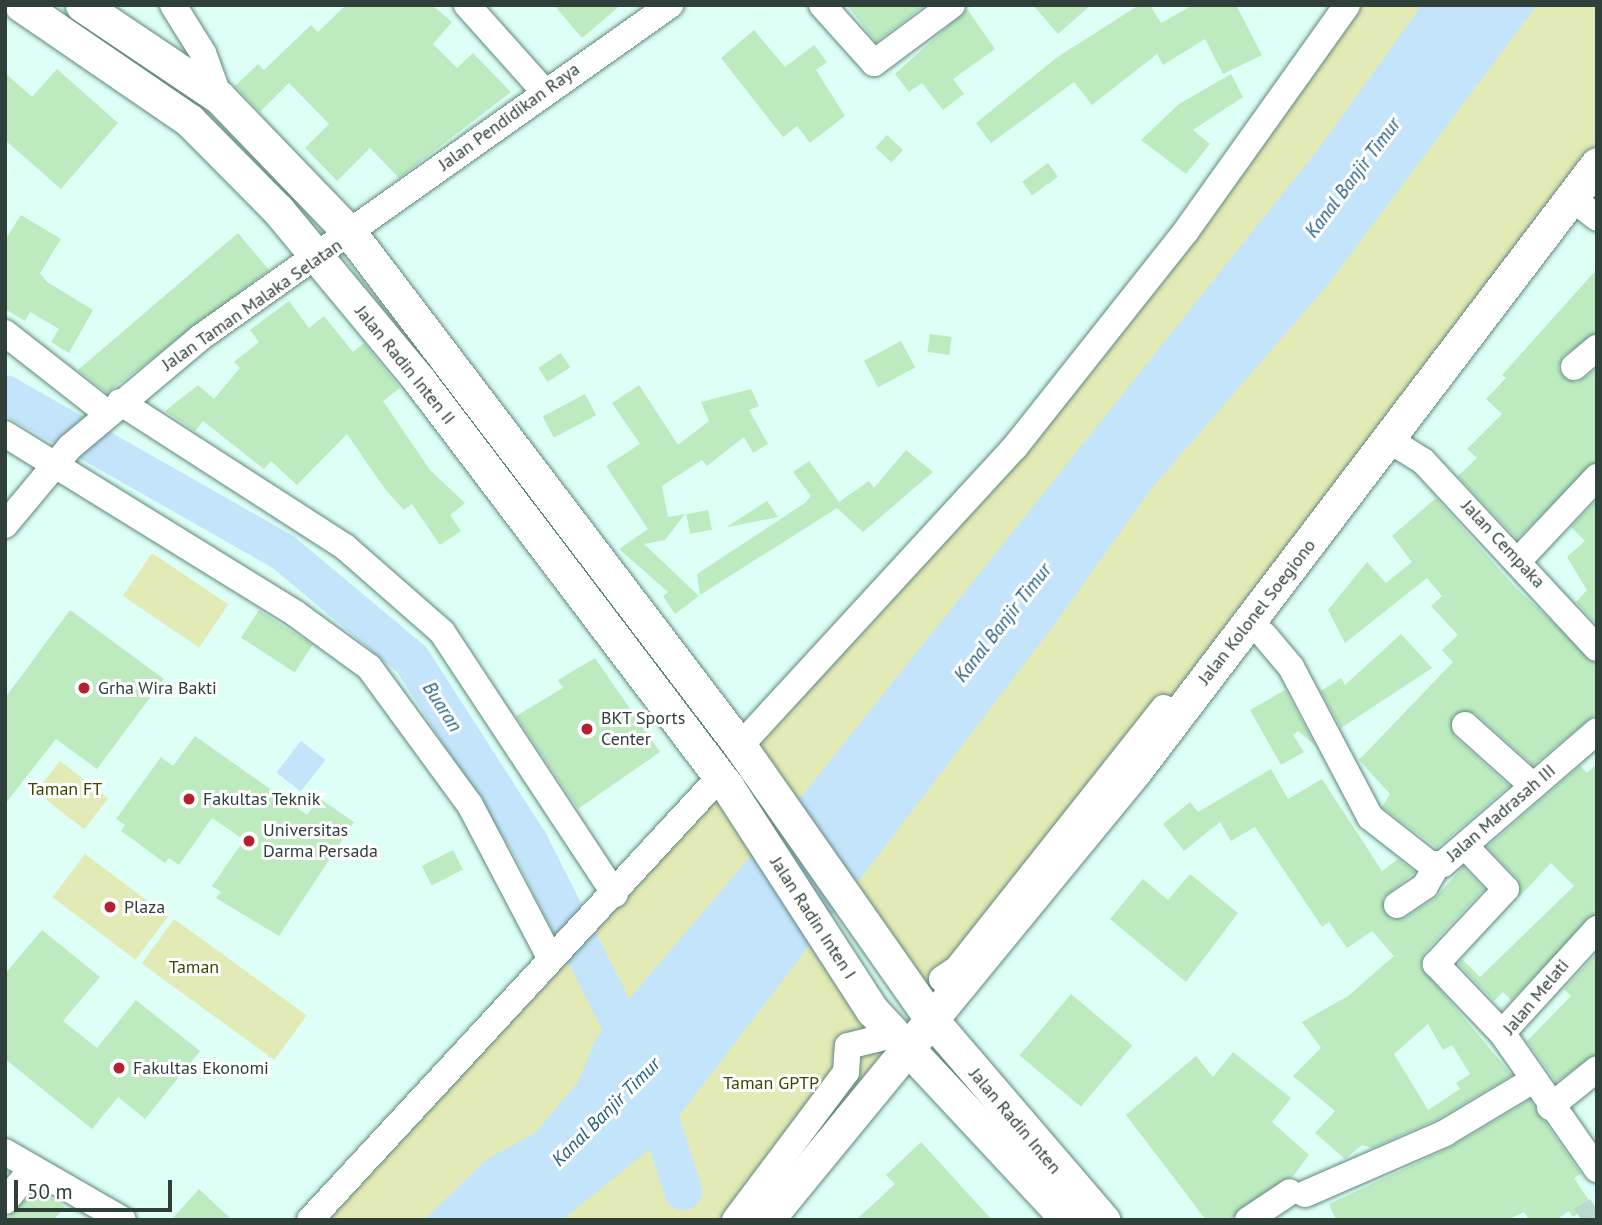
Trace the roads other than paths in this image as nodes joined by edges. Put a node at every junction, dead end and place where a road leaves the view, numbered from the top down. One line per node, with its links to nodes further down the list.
1 (21, 5): 15 (main road, Jalan Radin Inten II)
2 (82, 5): 10 (main road, Jalan Radin Inten II)
3 (173, 5): 10 (street)
4 (467, 5): 9 (street)
5 (670, 5): 9 (street, Jalan Pendidikan Raya)
6 (822, 5): 7 (street)
7 (952, 5)
8 (1347, 5): 31 (street)
9 (544, 91): 14 (street, Jalan Pendidikan Raya)
10 (219, 97): 14 (main road, Jalan Radin Inten II)
11 (1597, 147): 40 (street)
12 (1597, 164): 13 (main road, Jalan Kolonel Soegiono)
13 (1589, 206): 21 (main road, Jalan Kolonel Soegiono); 40 (main road, Jalan Kolonel Soegiono)
14 (351, 234): 15 (street, Jalan Taman Malaka Selatan); 31 (main road, Jalan Radin Inten II)
15 (318, 259): 19 (street, Jalan Taman Malaka Selatan); 32 (main road, Jalan Radin Inten II)
16 (5, 333): 19 (street)
17 (1597, 348): 18 (street)
18 (1574, 367)
19 (110, 411): 22 (street, Jalan Taman Malaka Selatan); 36 (street)
20 (5, 435): 22 (street)
21 (1402, 449): 26 (street, Jalan Cempaka); 27 (main road, Jalan Kolonel Soegiono)
22 (62, 454): 24 (street, Jalan Taman Malaka Selatan); 39 (street)
23 (1597, 477): 26 (street)
24 (13, 497): 25 (street, Jalan Taman Malaka Selatan)
25 (5, 525)
26 (1519, 559): 28 (street, Jalan Cempaka)
27 (1264, 635): 35 (street, Jalan Madrasah III); 41 (main road, Jalan Kolonel Soegiono)
28 (1597, 648)
29 (1465, 725): 33 (street)
30 (1597, 731): 33 (street, Jalan Madrasah III)
31 (747, 755): 40 (main road)
32 (723, 782): 36 (street); 43 (main road, Jalan Radin Inten I)
33 (1533, 786): 34 (street, Jalan Madrasah III)
34 (1465, 846): 35 (street, Jalan Madrasah III); 42 (street)
35 (1437, 865): 37 (street)
36 (607, 902): 39 (street)
37 (1397, 905)
38 (1597, 929): 42 (street, Jalan Melati)
39 (559, 952): 54 (street)
40 (940, 983): 41 (main road); 41 (main road, Jalan Kolonel Soegiono)
41 (937, 1027): 43 (main road, Jalan Kolonel Soegiono); 57 (main road, Jalan Radin Inten)
42 (1502, 1033): 45 (street, Jalan Melati)
43 (896, 1042): 51 (main road); 51 (street); 55 (main road); 56 (main road, Jalan Radin Inten)
44 (1597, 1069): 46 (street)
45 (1530, 1082): 46 (street, Jalan Melati); 58 (street)
46 (1550, 1107): 49 (street, Jalan Melati)
47 (5, 1152): 48 (street)
48 (33, 1168): 50 (street); 53 (street)
49 (1597, 1169)
50 (5, 1201): 52 (street)
51 (748, 1218)
52 (6, 1220)
53 (123, 1220)
54 (310, 1220)
55 (788, 1220)
56 (1069, 1220)
57 (1103, 1220)
58 (1248, 1220)

